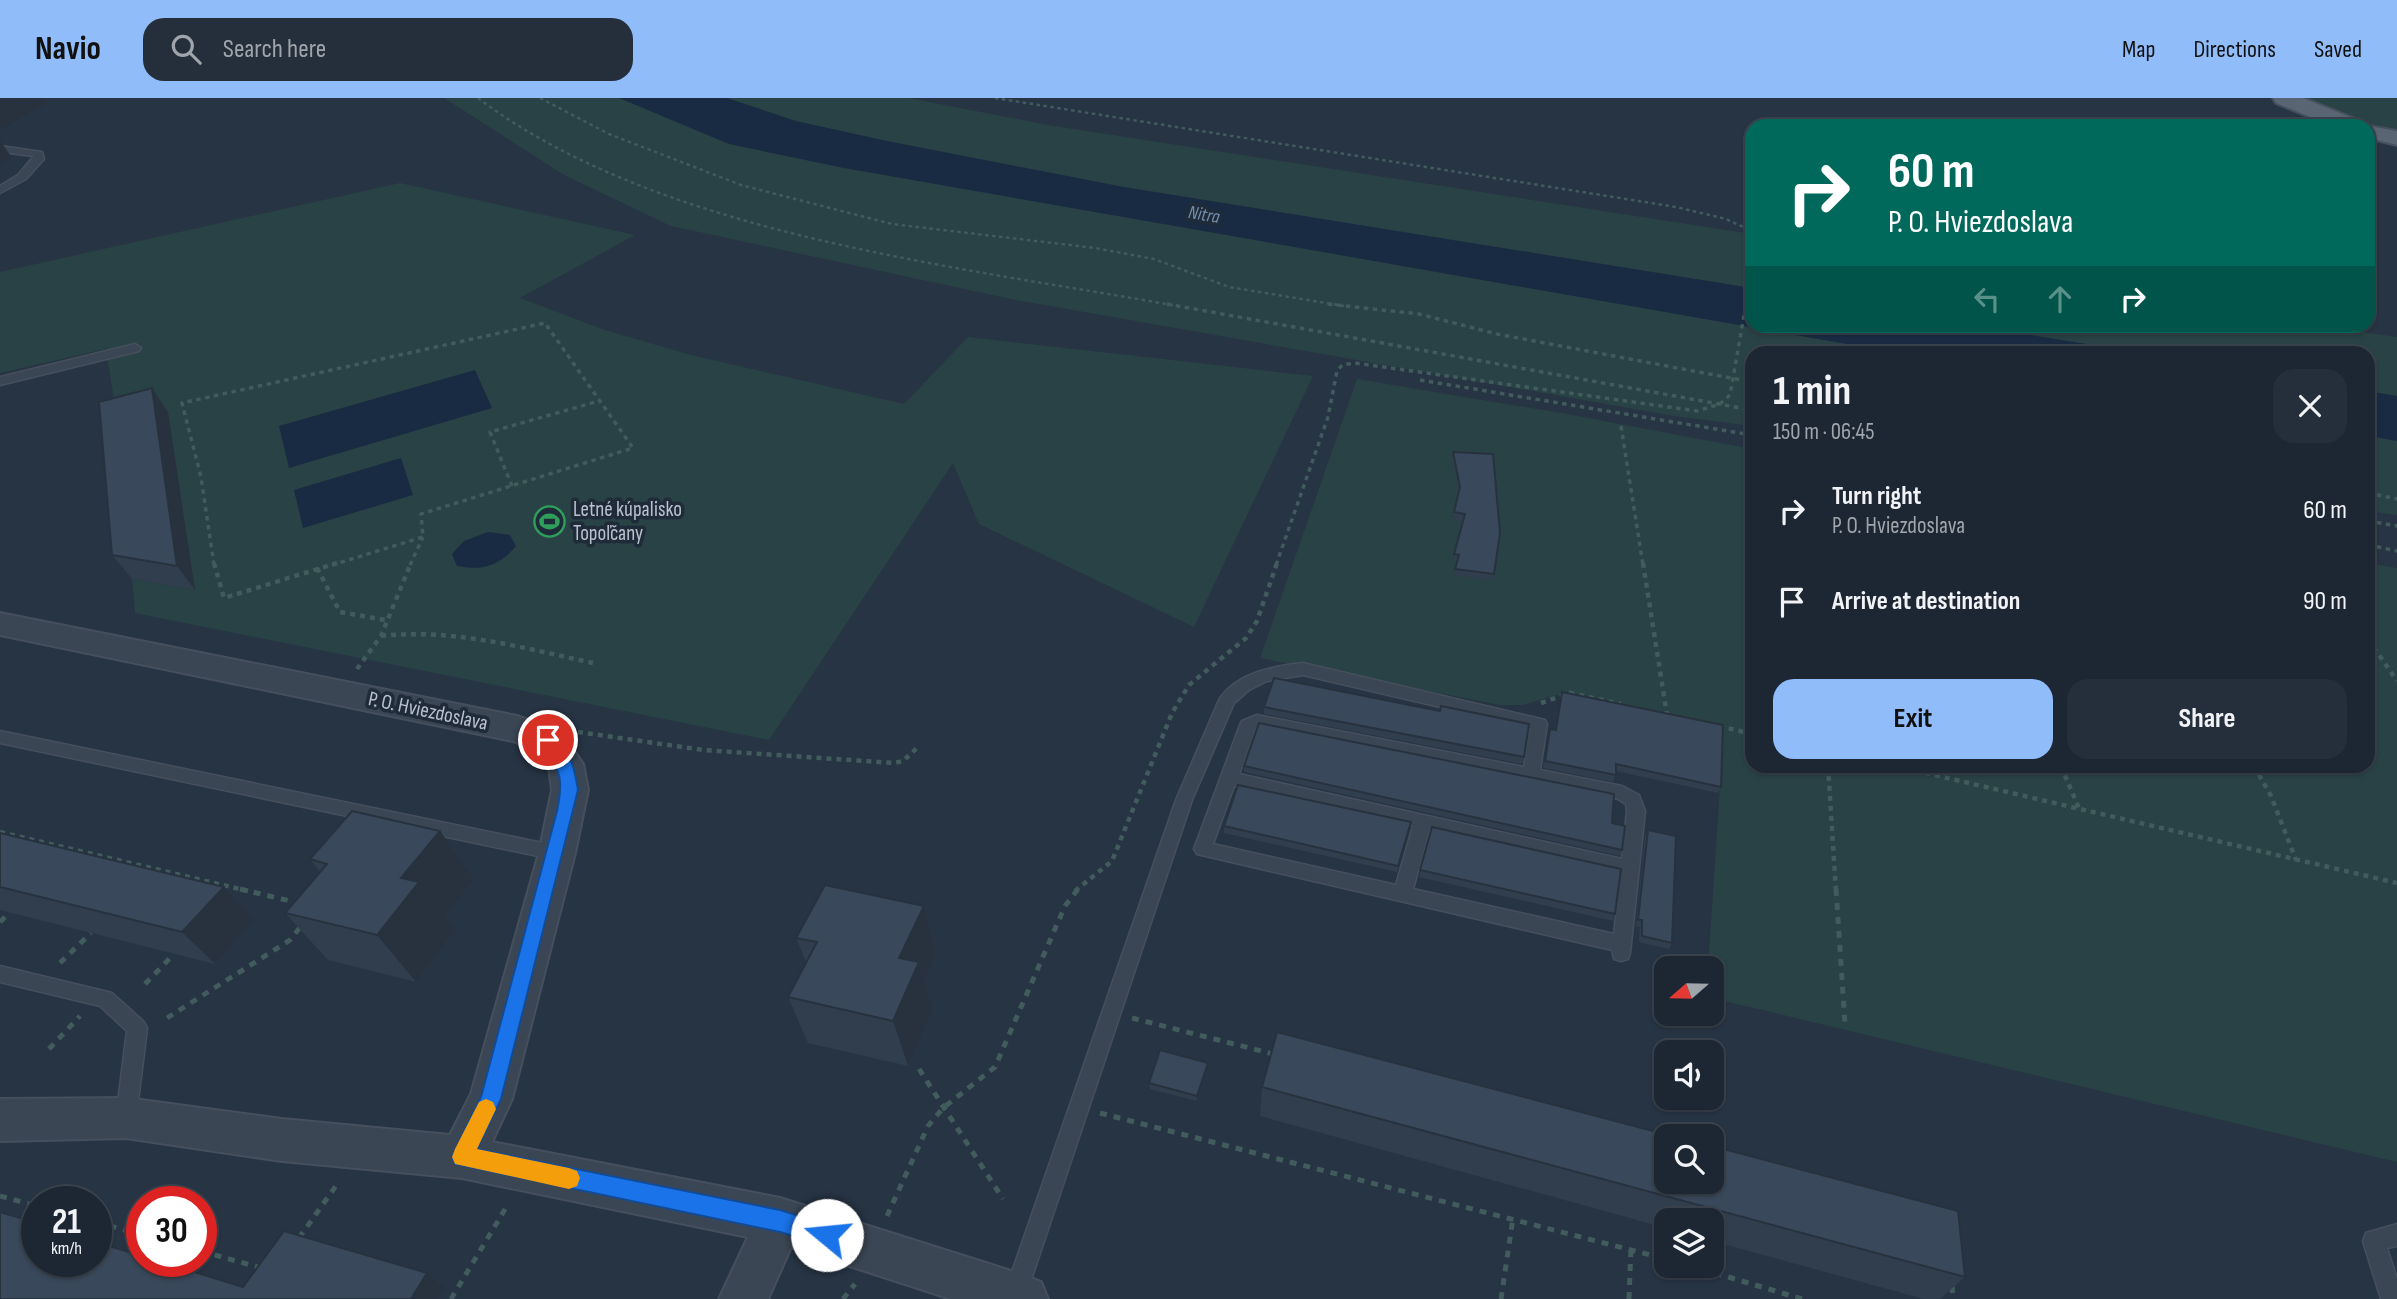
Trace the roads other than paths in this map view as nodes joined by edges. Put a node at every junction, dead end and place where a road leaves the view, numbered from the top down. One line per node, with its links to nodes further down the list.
1 (2288, 101): 2 (main road)
2 (2334, 119)
3 (2375, 133): 4 (main road)
4 (2397, 138)
5 (0, 149): 6 (lane)
6 (0, 190)
7 (135, 348): 8 (lane)
8 (0, 381)
9 (0, 624): 14 (street, P. O. Hviezdoslava)
10 (0, 737): 14 (lane)
11 (1531, 776): 12 (lane); 15 (lane); 23 (lane)
12 (1230, 778): 13 (lane); 16 (lane)
13 (1422, 823): 15 (lane); 16 (lane)
14 (556, 853): 20 (street, P. O. Hviezdoslava)
15 (1630, 868): 16 (lane)
16 (1403, 894)
17 (0, 974): 18 (lane)
18 (125, 1118): 19 (street); 20 (street)
19 (0, 1120)
20 (462, 1157): 21 (street)
21 (780, 1221): 23 (street); 24 (street)
22 (2397, 1234): 25 (lane)
23 (1020, 1297)
24 (743, 1299)
25 (2392, 1299)

